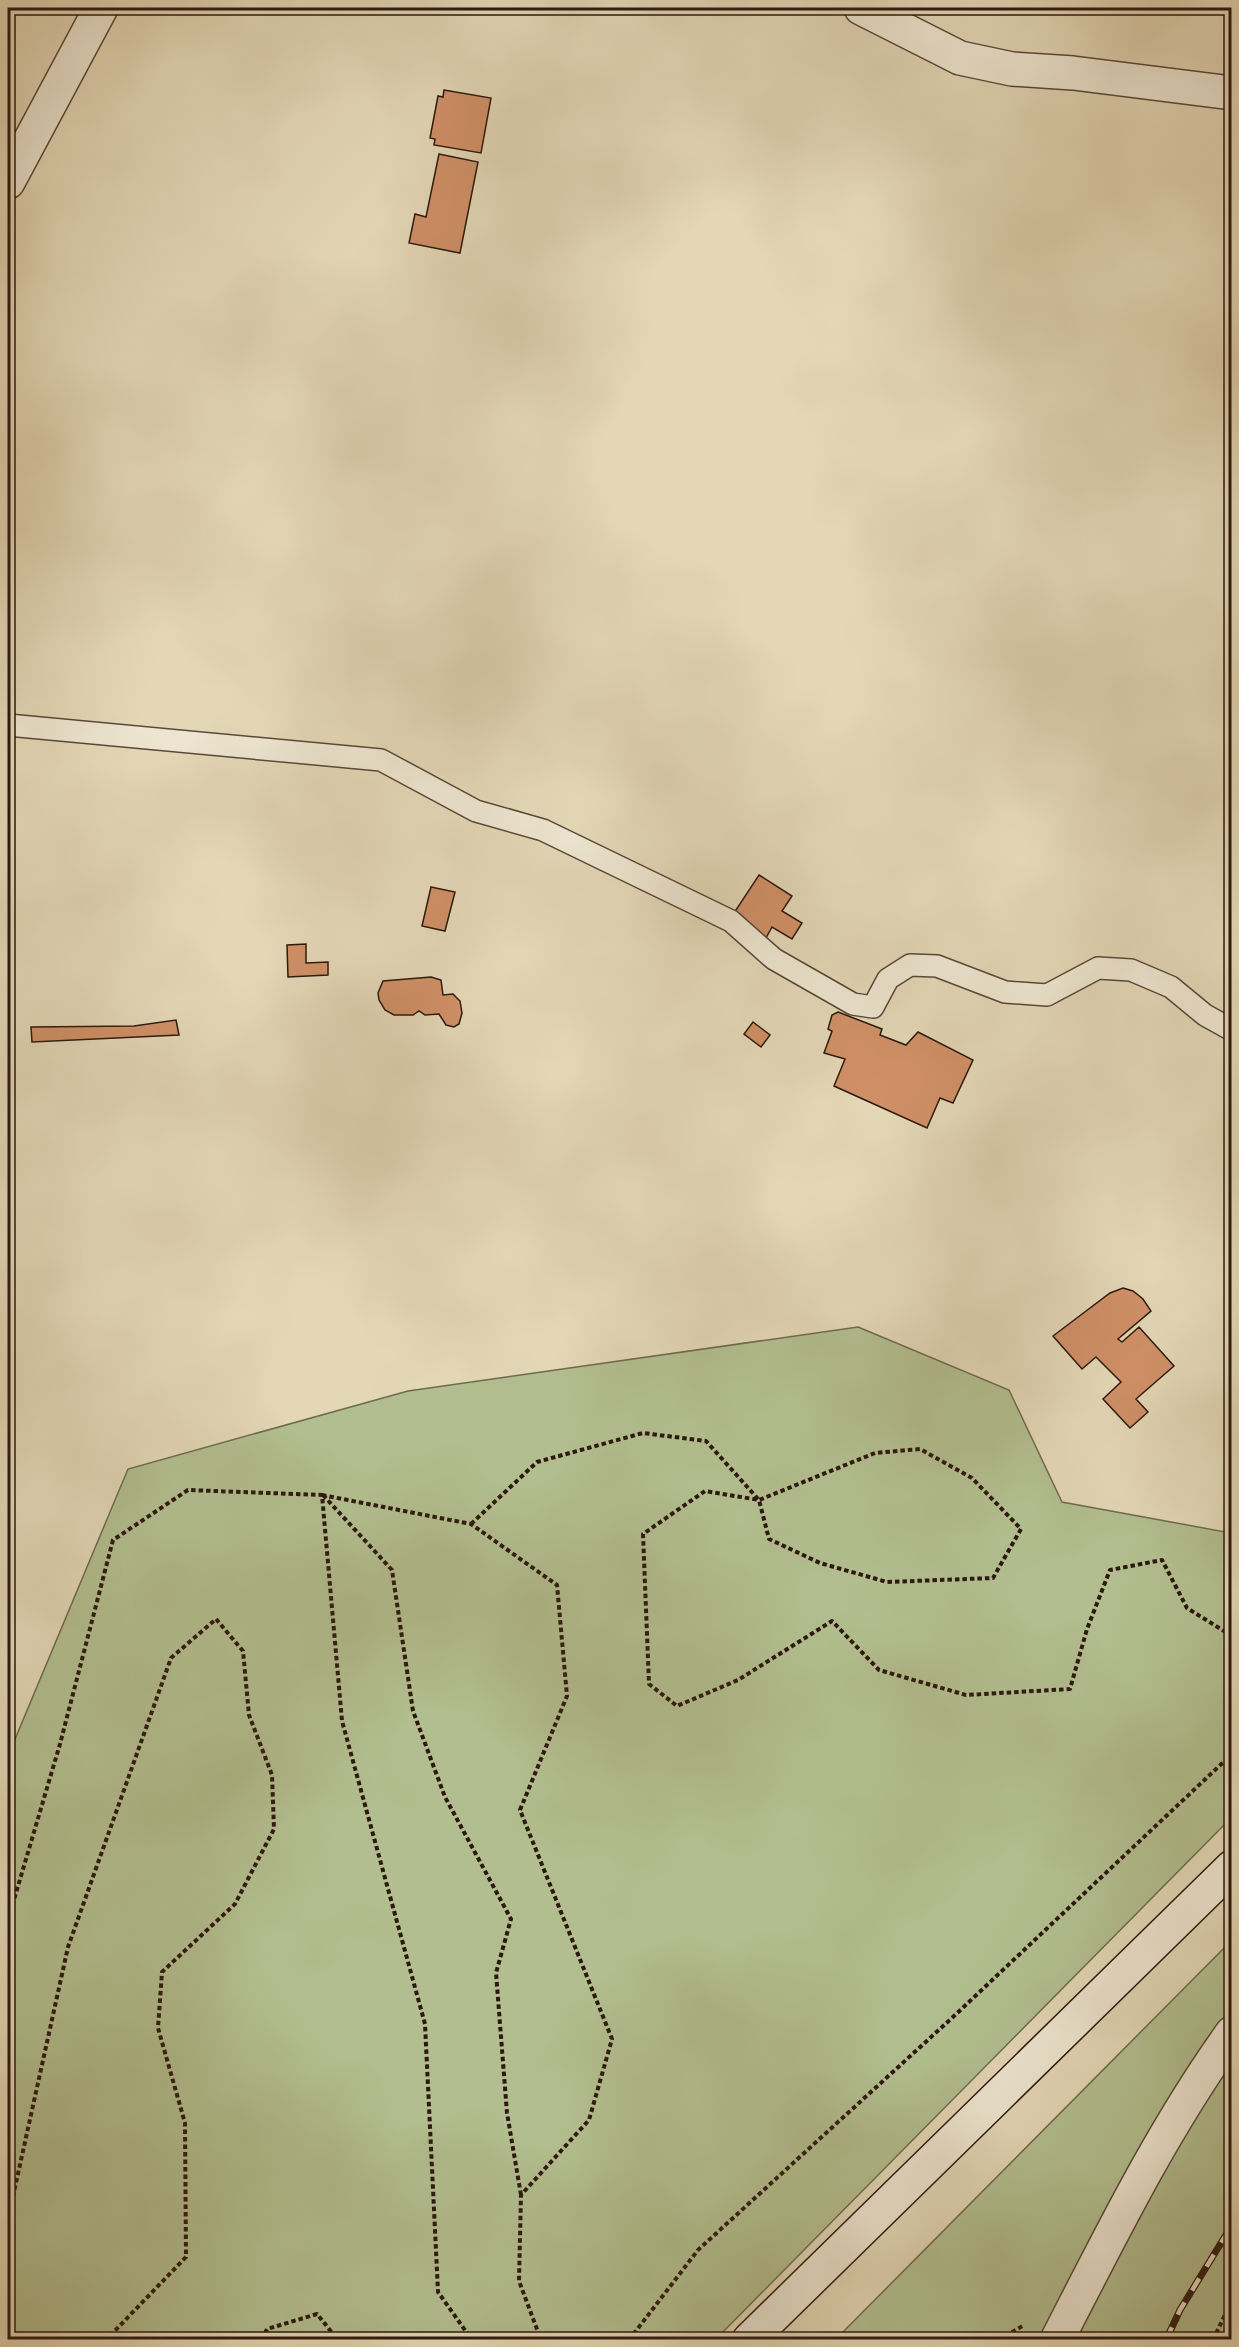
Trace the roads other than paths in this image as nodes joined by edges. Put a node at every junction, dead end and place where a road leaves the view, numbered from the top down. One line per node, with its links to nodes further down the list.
1 (100, 8): 4 (street)
2 (861, 8): 3 (street)
3 (1232, 93)
4 (8, 182)
5 (8, 726): 6 (lane)
6 (1232, 1030)
7 (1232, 1867): 9 (street)
8 (1232, 2033): 10 (street)
9 (749, 2340)
10 (1056, 2340)

